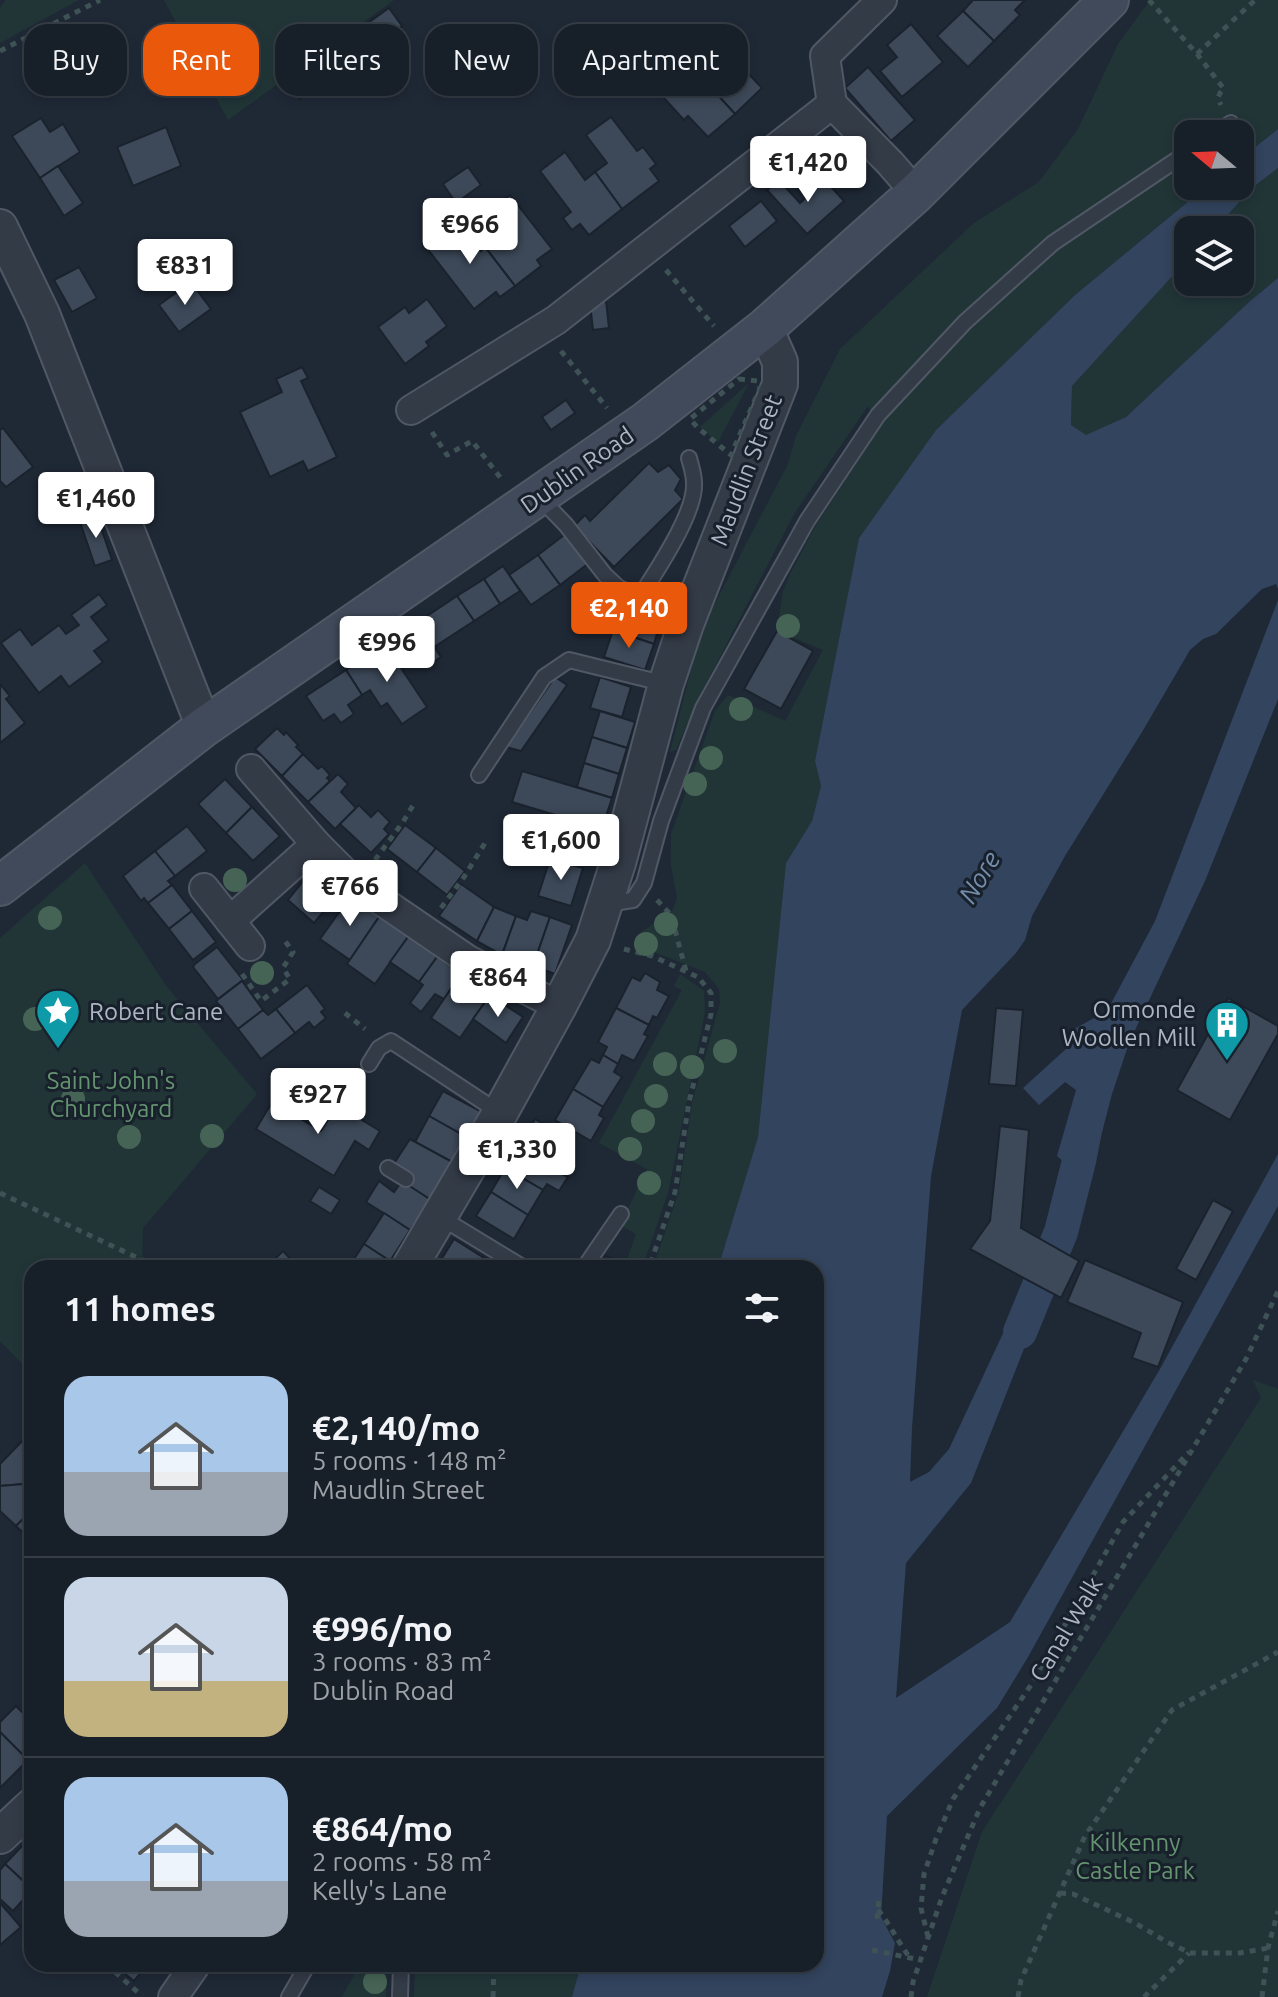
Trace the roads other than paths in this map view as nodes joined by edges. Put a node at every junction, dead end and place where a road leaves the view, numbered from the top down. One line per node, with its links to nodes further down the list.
1 (882, 0): 3 (street)
2 (1109, 0): 5 (main road, Dublin Road)
3 (832, 104): 5 (street); 8 (street)
4 (1174, 161): 18 (lane)
5 (916, 193): 7 (main road, Dublin Road)
6 (0, 227): 12 (street)
7 (765, 328): 10 (main road, Dublin Road); 11 (street, Maudlin Street)
8 (411, 410)
9 (689, 458): 10 (lane)
10 (538, 496): 12 (main road, Dublin Road)
11 (666, 684): 14 (lane); 18 (street, Maudlin Street)
12 (204, 727): 16 (main road, Dublin Road)
13 (251, 769): 15 (street)
14 (479, 775)
15 (316, 844): 19 (street); 21 (street)
16 (0, 886)
17 (204, 888): 19 (street)
18 (605, 904): 21 (street, Maudlin Street)
19 (230, 921): 20 (street)
20 (250, 946)
21 (559, 1006): 23 (street, Maudlin Street)
22 (369, 1064): 23 (lane)
23 (500, 1113): 26 (street, Maudlin Street)
24 (388, 1168): 25 (lane)
25 (406, 1179)
26 (440, 1206): 28 (street, Maudlin Street); 29 (lane)
27 (621, 1214): 30 (lane)
28 (413, 1260)
29 (513, 1260)
30 (589, 1260)
31 (190, 1972): 34 (street)
32 (303, 1972): 35 (lane)
33 (401, 1972): 36 (lane)
34 (173, 1997)
35 (289, 1997)
36 (400, 1997)

